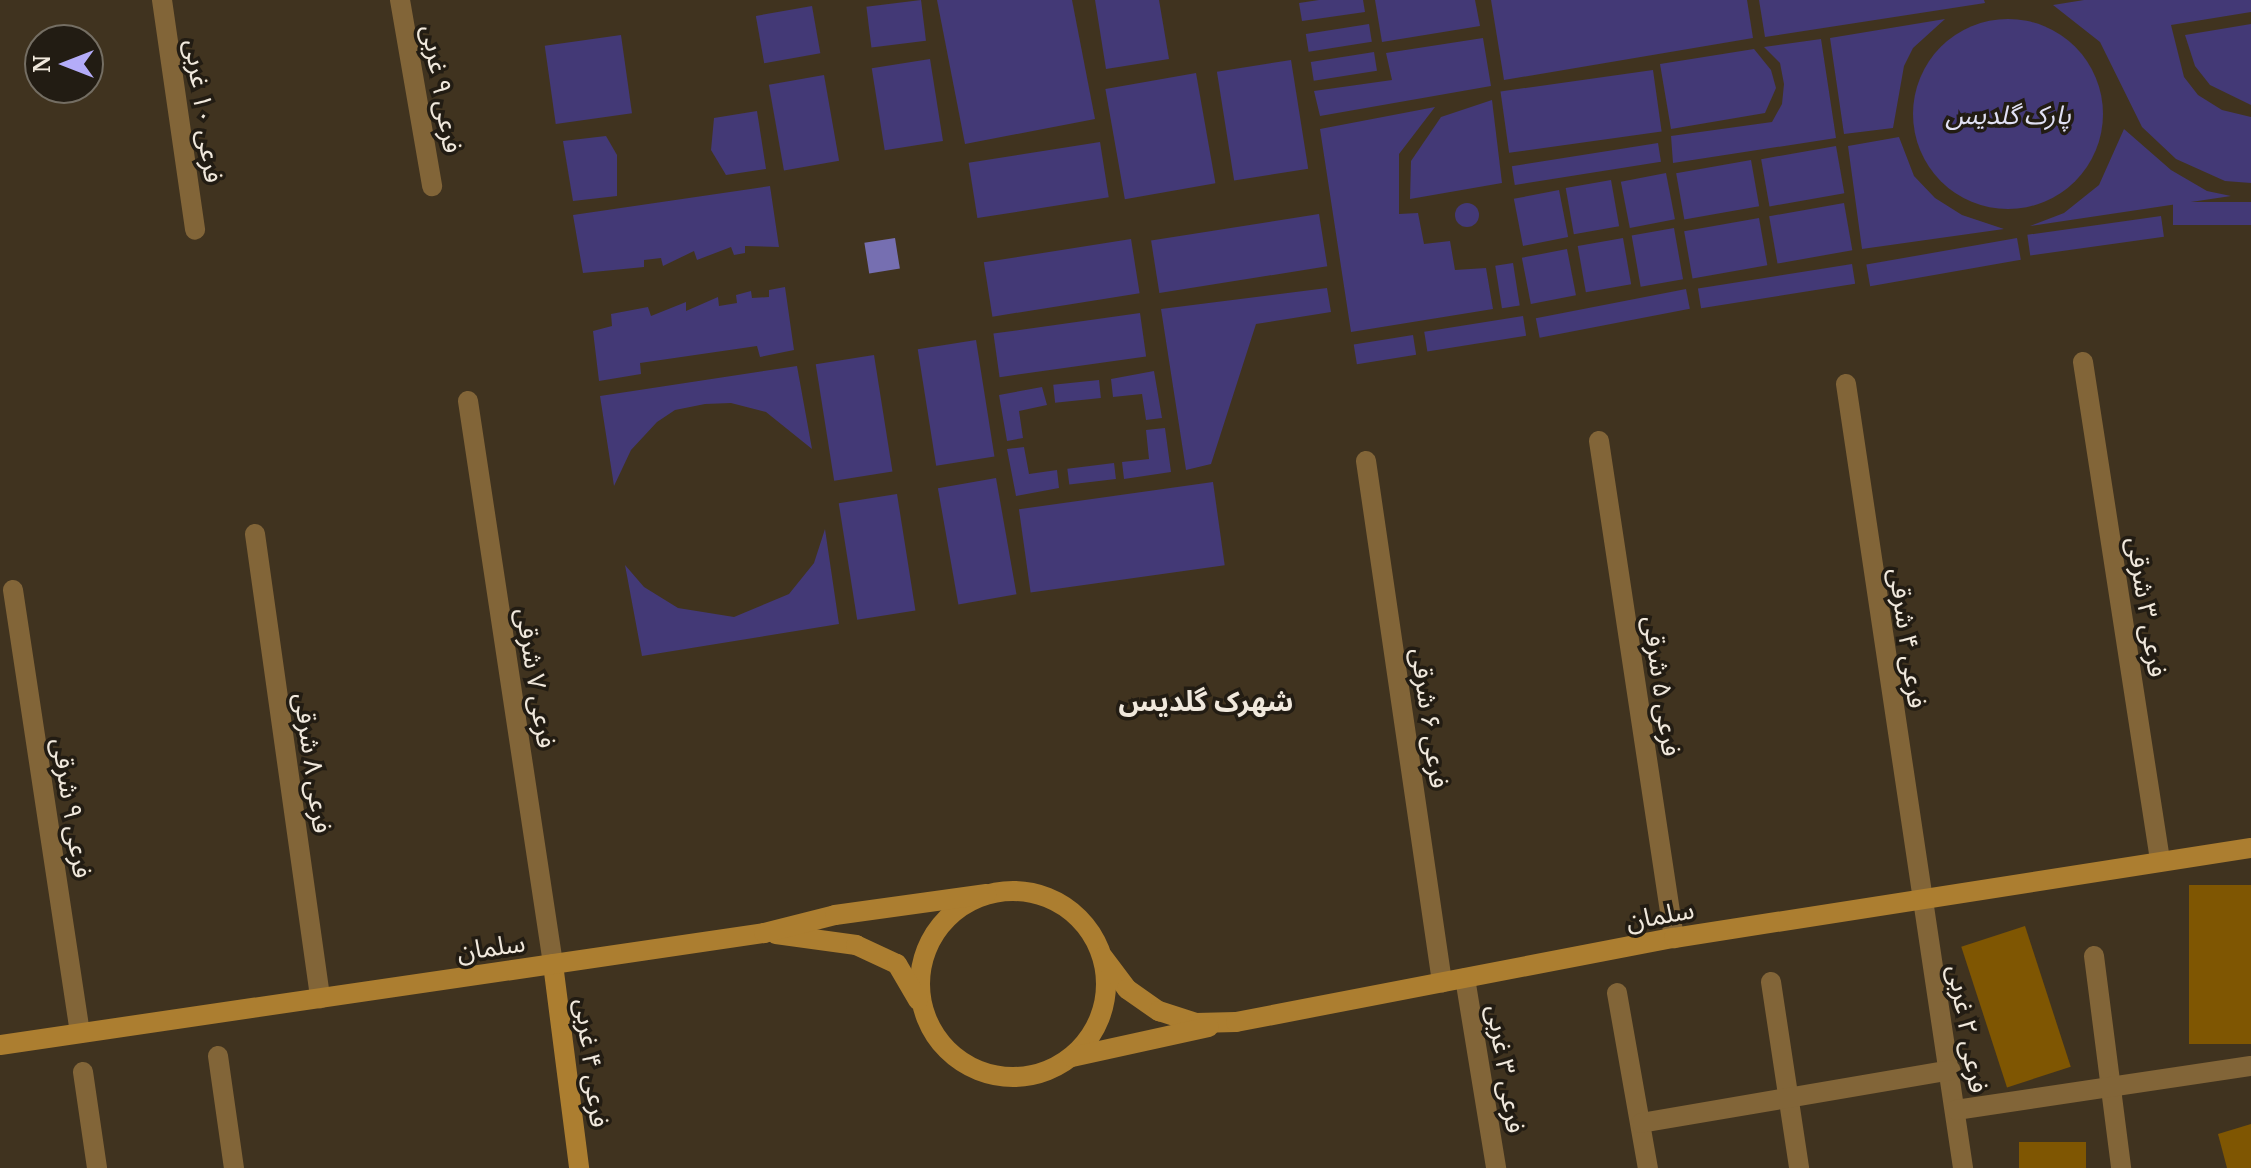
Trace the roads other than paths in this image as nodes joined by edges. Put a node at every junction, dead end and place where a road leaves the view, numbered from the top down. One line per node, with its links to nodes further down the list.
1 (162, 0): 4 (street, فرعی ۱۰ غربی)
2 (400, 0): 3 (street, فرعی ۹ غربی)
3 (432, 186)
4 (195, 230)
5 (2083, 362): 13 (street, فرعی ۳ شرقی)
6 (1846, 384): 15 (street, فرعی ۴ شرقی)
7 (468, 401): 20 (street, فرعی ۷ شرقی)
8 (1599, 441): 17 (street, فرعی ۵ شرقی)
9 (1366, 461): 22 (street, فرعی ۶ شرقی)
10 (255, 534): 25 (street, فرعی ۸ شرقی)
11 (13, 590): 28 (street, فرعی ۹ شرقی)
12 (2251, 848): 13 (street, سلمان)
13 (2160, 860): 15 (street, سلمان)
14 (987, 894): 16 (street, سلمان); 19 (street); 26 (street)
15 (1919, 899): 17 (street, سلمان); 33 (street, فرعی ۲ غربی)
16 (764, 933): 20 (street, سلمان); 26 (street)
17 (1674, 938): 21 (street, سلمان)
18 (2094, 956): 35 (street)
19 (1103, 957): 27 (street, سلمان); 31 (street)
20 (553, 964): 25 (street, سلمان); 41 (street, فرعی ۴ غربی)
21 (1465, 978): 22 (street, سلمان); 42 (street, فرعی ۳ غربی)
22 (1442, 982): 27 (street, سلمان)
23 (1771, 982): 36 (street)
24 (1617, 993): 38 (street)
25 (320, 998): 28 (street, سلمان)
26 (924, 1010): 31 (street)
27 (1236, 1022): 31 (street)
28 (80, 1033): 29 (street, سلمان)
29 (0, 1045)
30 (218, 1056): 40 (street)
31 (1072, 1057)
32 (2251, 1066): 35 (street)
33 (1950, 1070): 36 (street); 37 (street, فرعی ۲ غربی)
34 (83, 1072): 39 (street)
35 (2110, 1086): 37 (street); 46 (street)
36 (1786, 1096): 38 (street); 44 (street)
37 (1956, 1110): 45 (street, فرعی ۲ غربی)
38 (1641, 1123): 43 (street)
39 (97, 1168)
40 (234, 1168)
41 (579, 1168)
42 (1496, 1168)
43 (1648, 1168)
44 (1799, 1168)
45 (1963, 1168)
46 (2121, 1168)

